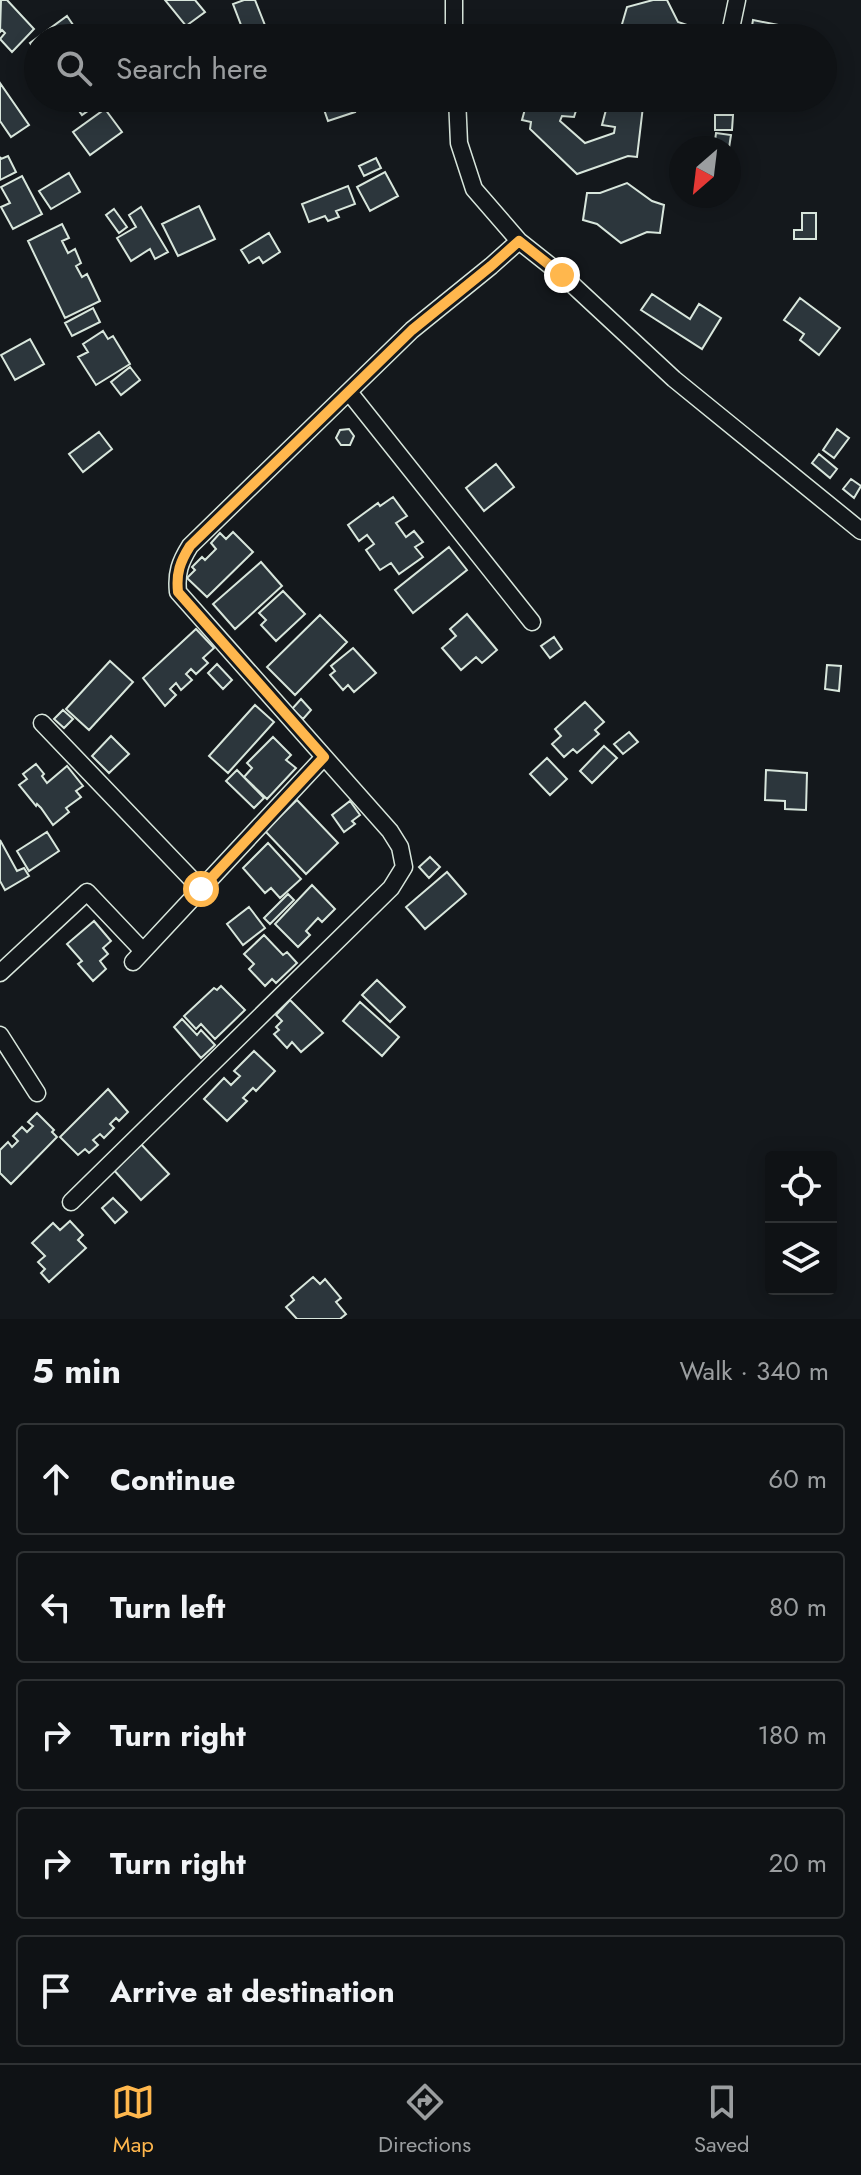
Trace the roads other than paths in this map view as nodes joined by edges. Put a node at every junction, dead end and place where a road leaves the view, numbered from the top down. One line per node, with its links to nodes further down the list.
1 (454, 0): 3 (street)
2 (737, 0): 4 (street)
3 (454, 24)
4 (732, 24)
5 (458, 112): 6 (street)
6 (519, 241): 7 (street); 8 (street)
7 (349, 392): 9 (street); 11 (street)
8 (861, 531)
9 (532, 622)
10 (42, 723): 12 (street)
11 (324, 757): 12 (street); 16 (street)
12 (201, 889): 13 (street)
13 (0, 973)
14 (0, 1035): 15 (street)
15 (37, 1093)
16 (71, 1202)

